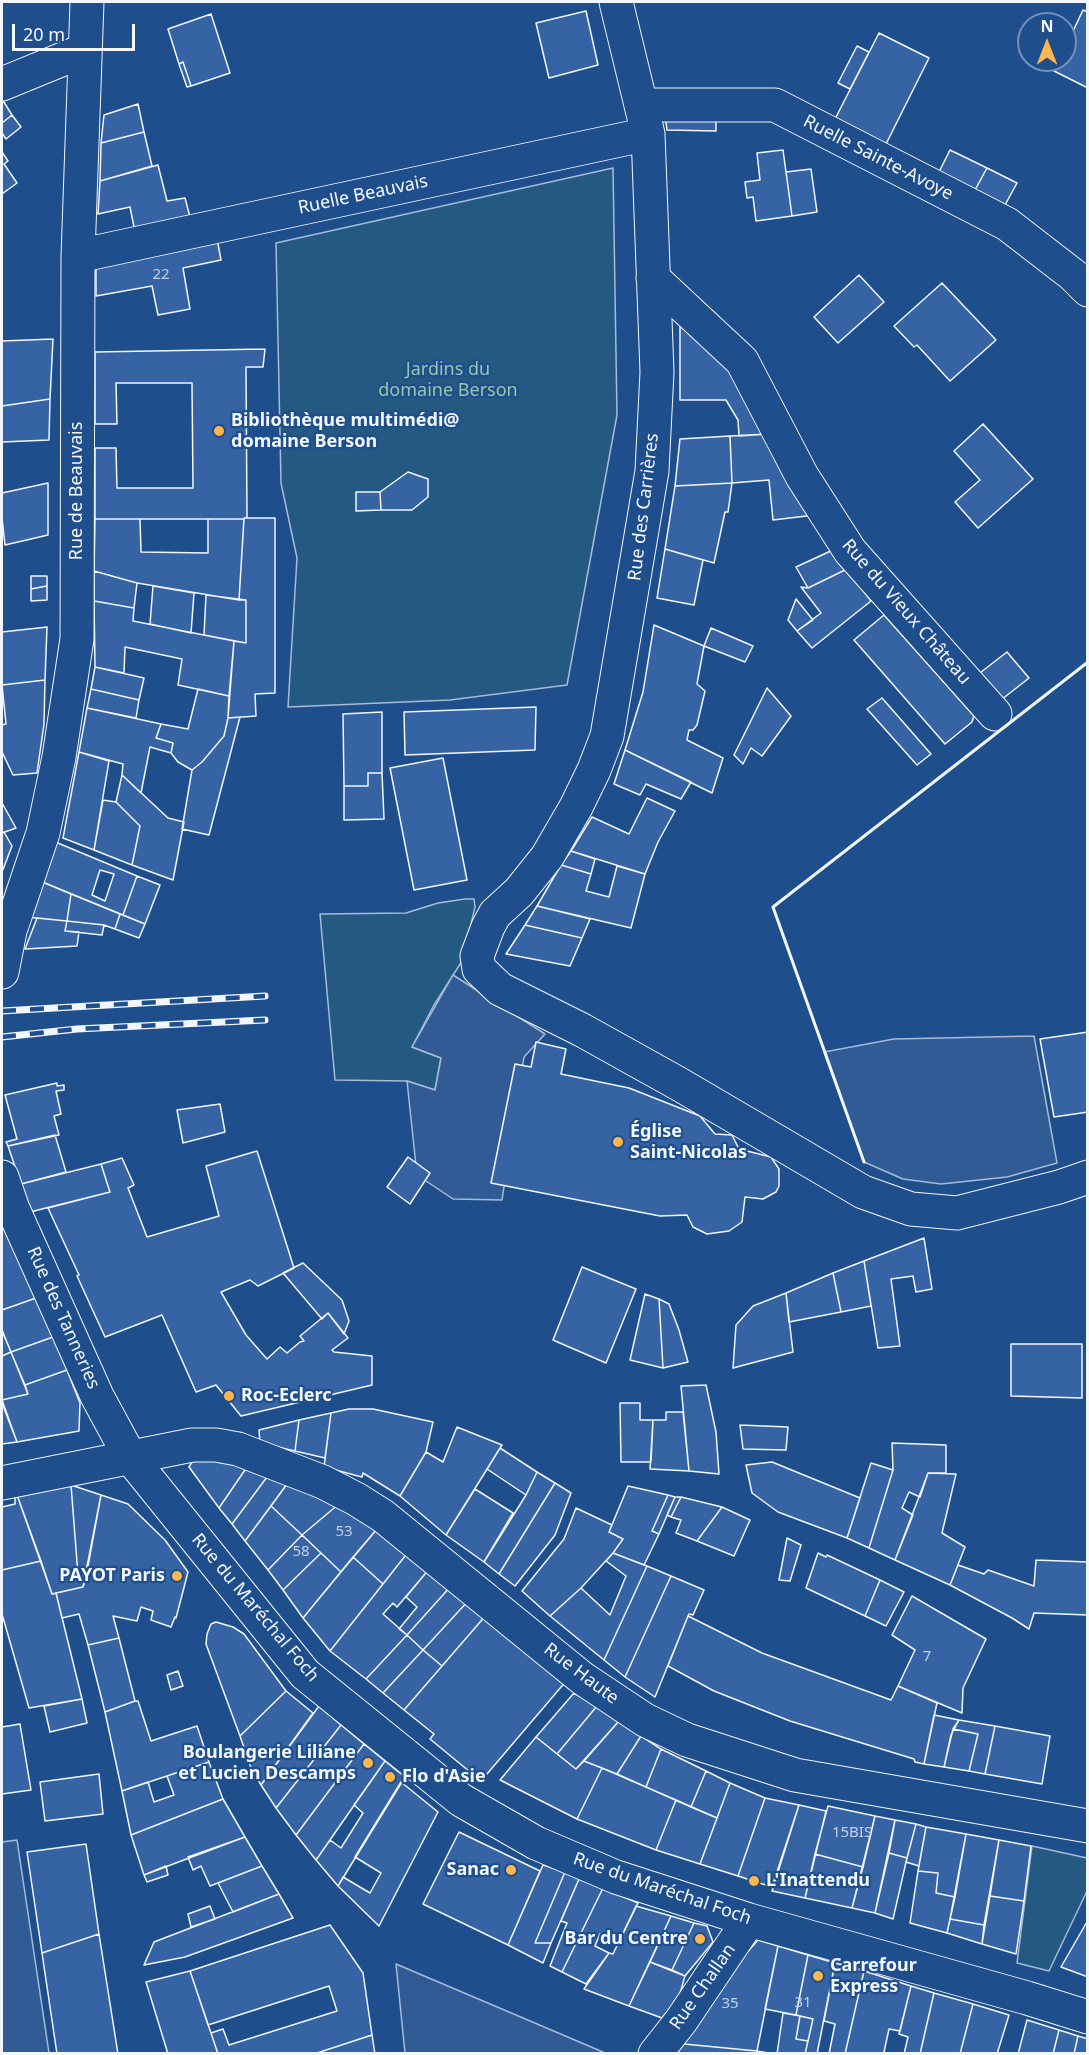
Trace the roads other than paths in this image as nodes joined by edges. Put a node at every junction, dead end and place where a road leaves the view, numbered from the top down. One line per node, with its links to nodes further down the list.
1 (87, 2): 3 (street, Rue de Beauvais)
2 (616, 2): 5 (street, Rue des Carrières)
3 (85, 50): 4 (street); 6 (street, Rue de Beauvais)
4 (2, 84)
5 (645, 119): 6 (street, Ruelle Beauvais); 7 (street, Rue des Carrières); 8 (street, Ruelle Sainte-Avoye)
6 (78, 256): 10 (street, Rue de Beauvais)
7 (653, 278): 9 (street, Rue du Vieux Château); 12 (street, Rue des Carrières)
8 (1088, 290)
9 (995, 714)
10 (2, 972)
11 (2, 1177): 13 (street, Rue des Tanneries)
12 (1088, 1177)
13 (130, 1457): 14 (street, Rue Haute); 15 (street, Rue des Tanneries); 16 (street, Rue Haute)
14 (2, 1483)
15 (155, 1487): 17 (street, Rue du Maréchal Foch)
16 (1081, 1825)
17 (749, 1920): 18 (street, Rue du Maréchal Foch); 19 (street, Rue Challan)
18 (1088, 2017)
19 (655, 2054)

